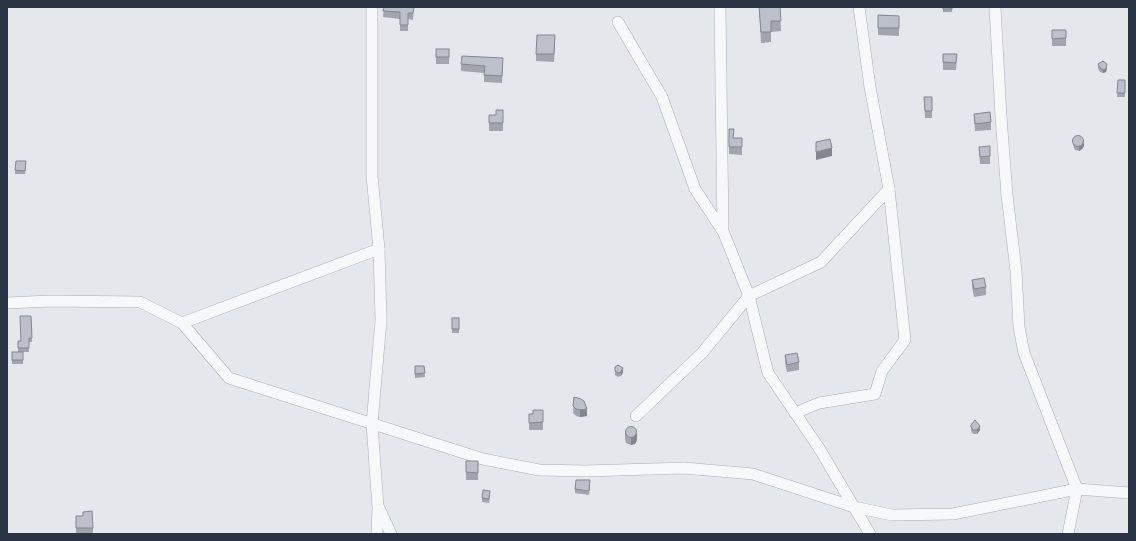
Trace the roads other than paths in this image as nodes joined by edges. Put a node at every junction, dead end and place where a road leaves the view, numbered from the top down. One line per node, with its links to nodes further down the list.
1 (372, 7): 8 (street)
2 (720, 7): 7 (street)
3 (859, 7): 6 (street)
4 (996, 7): 15 (street)
5 (618, 22): 7 (street)
6 (890, 189): 9 (street); 12 (street)
7 (723, 231): 9 (street)
8 (379, 249): 11 (street); 14 (street)
9 (749, 296): 12 (street); 13 (street)
10 (7, 303): 11 (street)
11 (182, 323): 14 (street)
12 (795, 413): 17 (street)
13 (636, 416)
14 (372, 424): 17 (street); 18 (street)
15 (1077, 489): 16 (street); 17 (street); 22 (street)
16 (1129, 493)
17 (854, 507): 21 (street)
18 (378, 508): 19 (street); 20 (street)
19 (377, 534)
20 (391, 534)
21 (870, 534)
22 (1068, 534)

